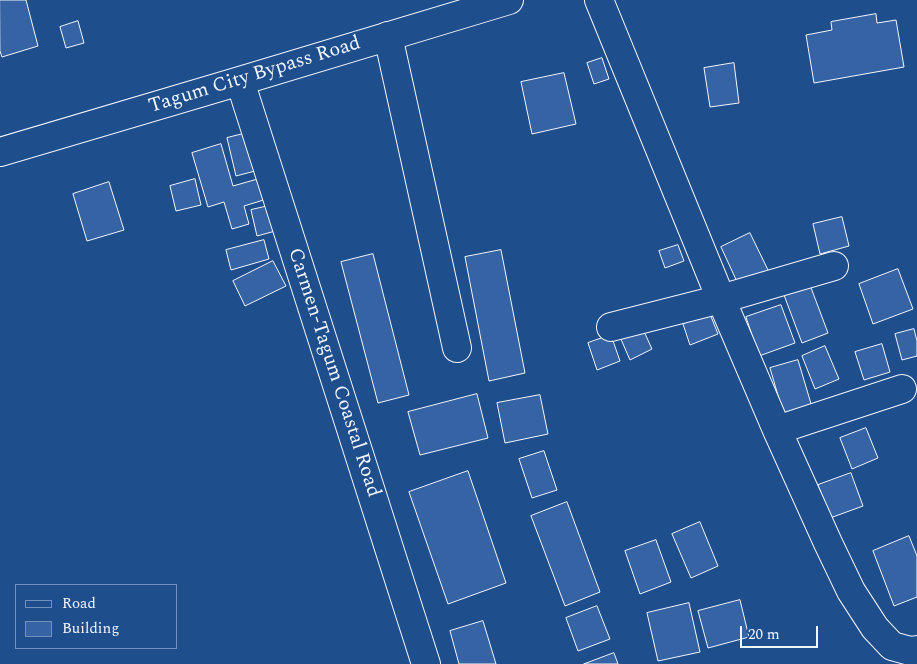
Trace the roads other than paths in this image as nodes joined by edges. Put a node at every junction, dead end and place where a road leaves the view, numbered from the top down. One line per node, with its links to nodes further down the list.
1 (509, 0): 3 (main road, Tagum City Bypass Road)
2 (599, 0): 7 (main road)
3 (388, 36): 4 (main road, Tagum City Bypass Road); 9 (main road)
4 (240, 81): 5 (main road, Tagum City Bypass Road); 13 (main road, Carmen-Tagum Coastal Road)
5 (0, 152)
6 (834, 266): 7 (main road)
7 (721, 299): 8 (main road); 11 (main road)
8 (610, 327)
9 (457, 348)
10 (902, 390): 11 (main road)
11 (777, 430): 12 (main road)
12 (917, 650)
13 (426, 664)

